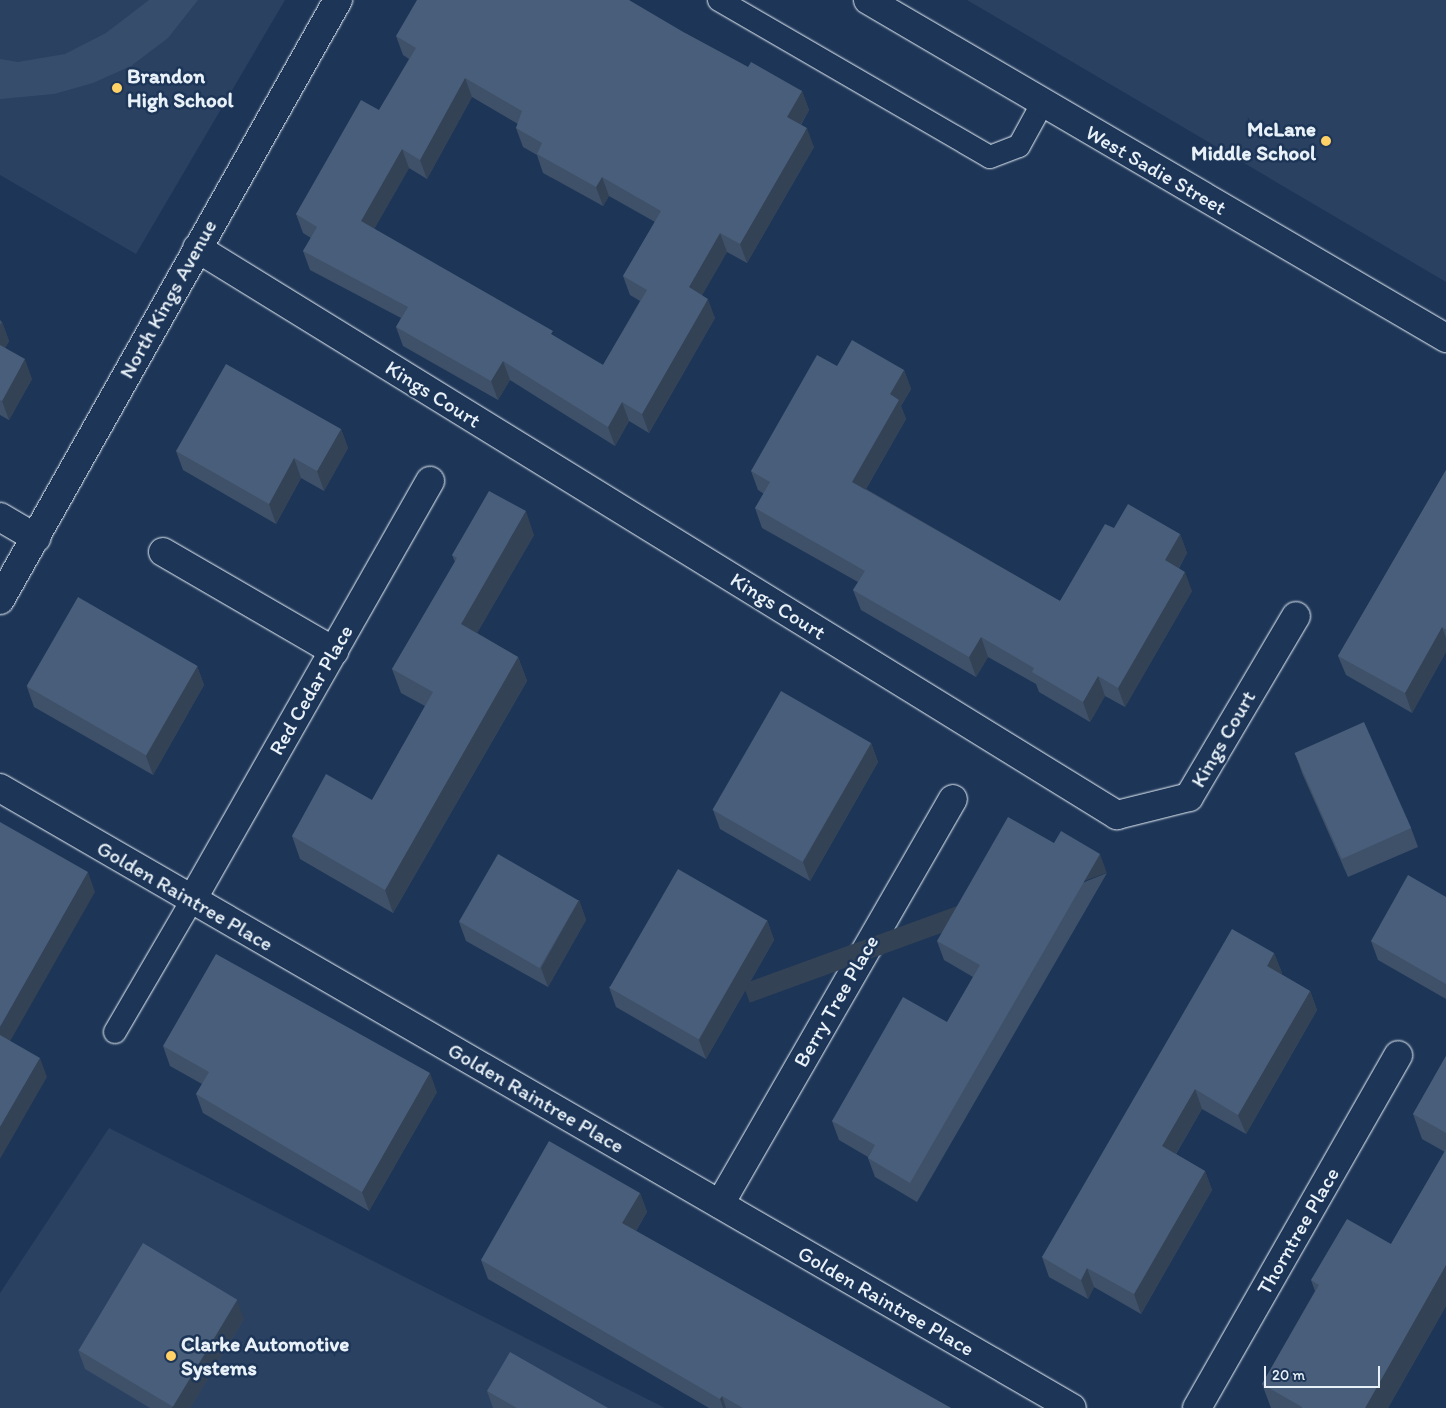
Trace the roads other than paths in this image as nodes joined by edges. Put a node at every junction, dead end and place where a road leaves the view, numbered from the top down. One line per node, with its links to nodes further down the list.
1 (338, 0): 5 (street, North Kings Avenue)
2 (719, 0): 4 (lane)
3 (868, 0): 4 (street, West Sadie Street)
4 (1042, 104): 6 (street, West Sadie Street)
5 (197, 248): 9 (street, North Kings Avenue); 12 (street, Kings Court)
6 (1446, 338)
7 (430, 481): 13 (street, Red Cedar Place)
8 (0, 517): 9 (street)
9 (36, 538): 11 (street, North Kings Avenue)
10 (163, 552): 13 (street)
11 (0, 600)
12 (1296, 616)
13 (334, 651): 16 (street, Red Cedar Place)
14 (0, 788): 16 (street, Golden Raintree Place)
15 (953, 799): 19 (street, Berry Tree Place)
16 (192, 900): 17 (lane); 19 (street, Golden Raintree Place)
17 (115, 1032)
18 (1398, 1055): 21 (street, Thorntree Place)
19 (720, 1204): 20 (street, Golden Raintree Place)
20 (1072, 1408)
21 (1197, 1408)

